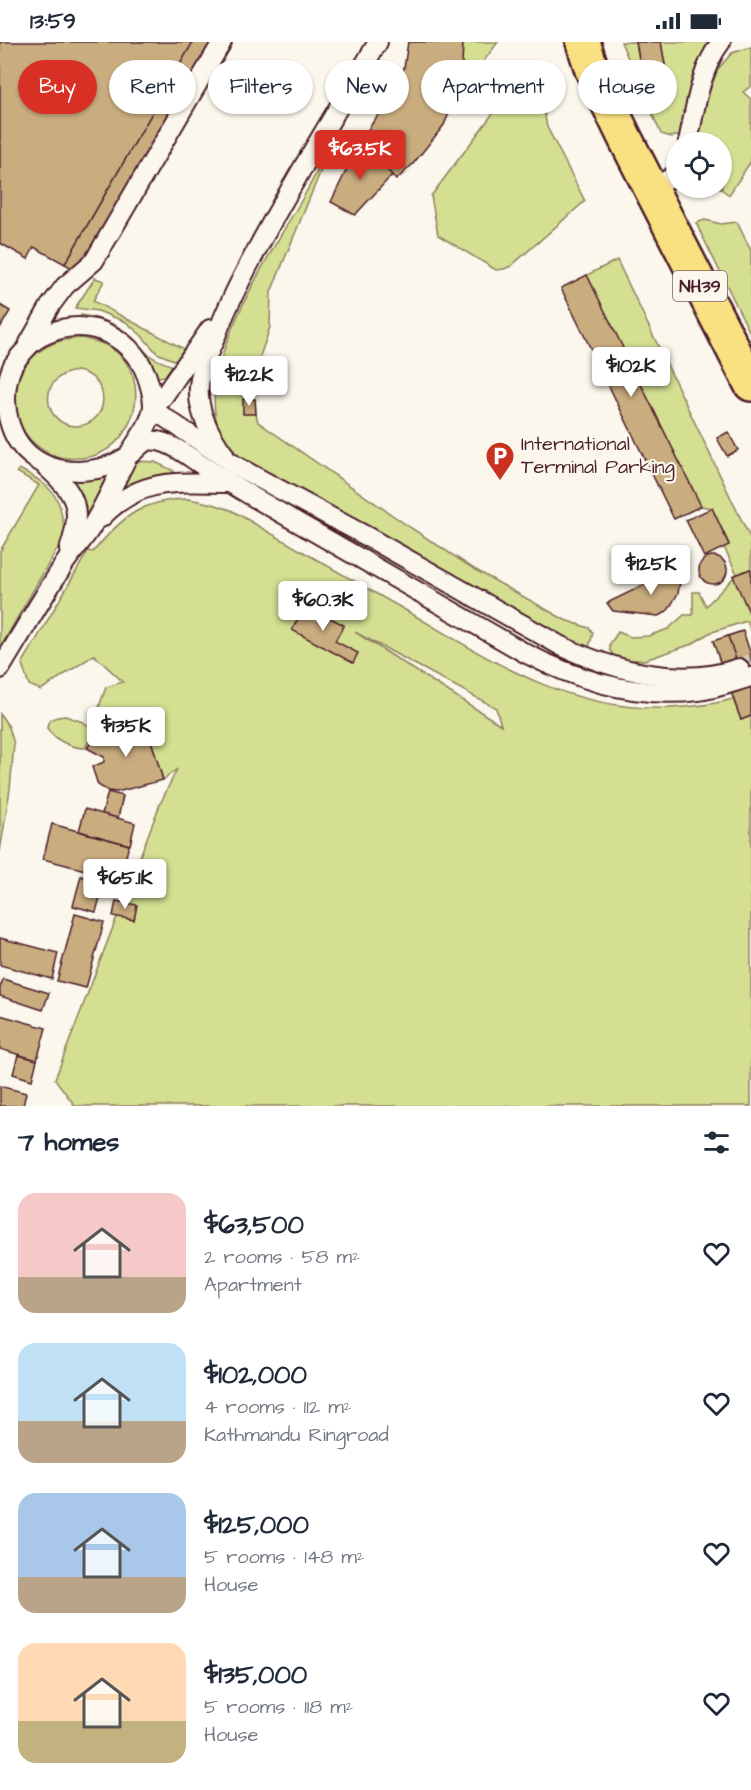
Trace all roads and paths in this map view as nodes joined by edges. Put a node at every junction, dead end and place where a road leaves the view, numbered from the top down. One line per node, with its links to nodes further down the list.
1 (222, 42): 8 (street)
2 (378, 42): 7 (street)
3 (583, 42): 6 (highway, NH39)
4 (721, 42): 5 (street)
5 (690, 132)
6 (663, 181): 9 (highway, NH39)
7 (228, 304): 10 (street); 13 (street)
8 (27, 348): 10 (street); 12 (street)
9 (751, 384)
10 (153, 408): 11 (street); 13 (street)
11 (127, 457): 12 (street); 14 (street); 15 (street)
12 (45, 465): 16 (street)
13 (236, 466): 18 (street)
14 (230, 483): 15 (street); 18 (street)
15 (91, 529): 16 (street)
16 (63, 566): 17 (street)
17 (0, 669)
18 (745, 672)

